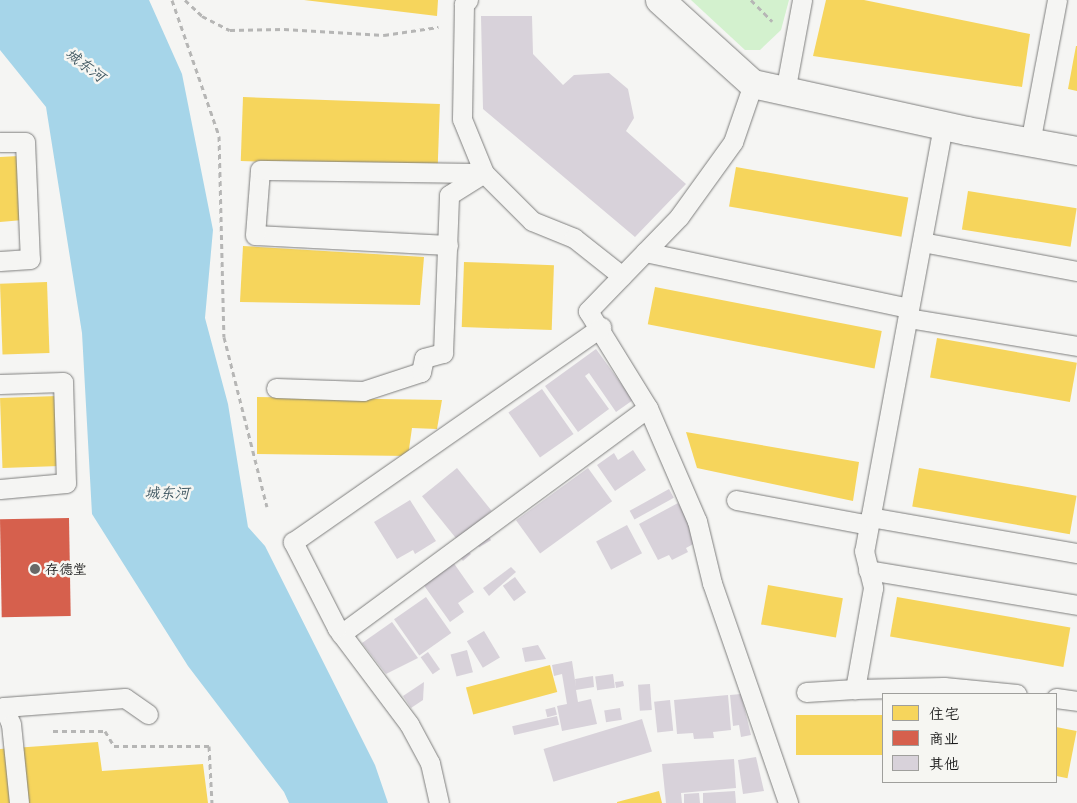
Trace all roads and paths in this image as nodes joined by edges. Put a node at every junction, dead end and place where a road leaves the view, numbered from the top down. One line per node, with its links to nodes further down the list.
1 (172, 0): 29 (path)
2 (185, 0): 7 (path)
3 (468, 0): 7 (lane)
4 (660, 0): 8 (street)
5 (802, 0): 9 (lane)
6 (1057, 0): 12 (lane)
7 (463, 19): 14 (lane)
8 (753, 84): 9 (street); 17 (lane)
9 (785, 92): 10 (street)
10 (943, 126): 12 (street); 15 (lane)
11 (0, 142): 18 (lane)
12 (1030, 143): 13 (street)
13 (1077, 151)
14 (484, 173): 16 (lane); 16 (lane); 20 (lane)
15 (922, 242): 19 (lane); 21 (lane)
16 (448, 245): 25 (lane)
17 (645, 252): 20 (lane); 21 (lane)
18 (0, 261)
19 (1077, 271)
20 (622, 276): 22 (lane)
21 (908, 313): 23 (lane); 30 (lane)
22 (601, 327): 26 (lane); 34 (lane)
23 (1077, 346)
24 (0, 384): 27 (lane)
25 (276, 388)
26 (648, 408): 34 (lane); 46 (lane)
27 (0, 489)
28 (736, 500): 30 (lane)
29 (267, 507)
30 (870, 521): 31 (lane); 32 (lane)
31 (1077, 553)
32 (868, 570): 33 (lane); 35 (lane)
33 (1077, 605)
34 (341, 634): 45 (lane)
35 (856, 689): 36 (lane); 37 (lane)
36 (806, 692)
37 (1007, 693)
38 (1057, 698): 39 (lane)
39 (1077, 700)
40 (2, 708): 41 (lane); 42 (lane)
41 (148, 714)
42 (12, 733): 43 (lane); 44 (path)
43 (19, 803)
44 (212, 803)
45 (440, 803)
46 (788, 803)

